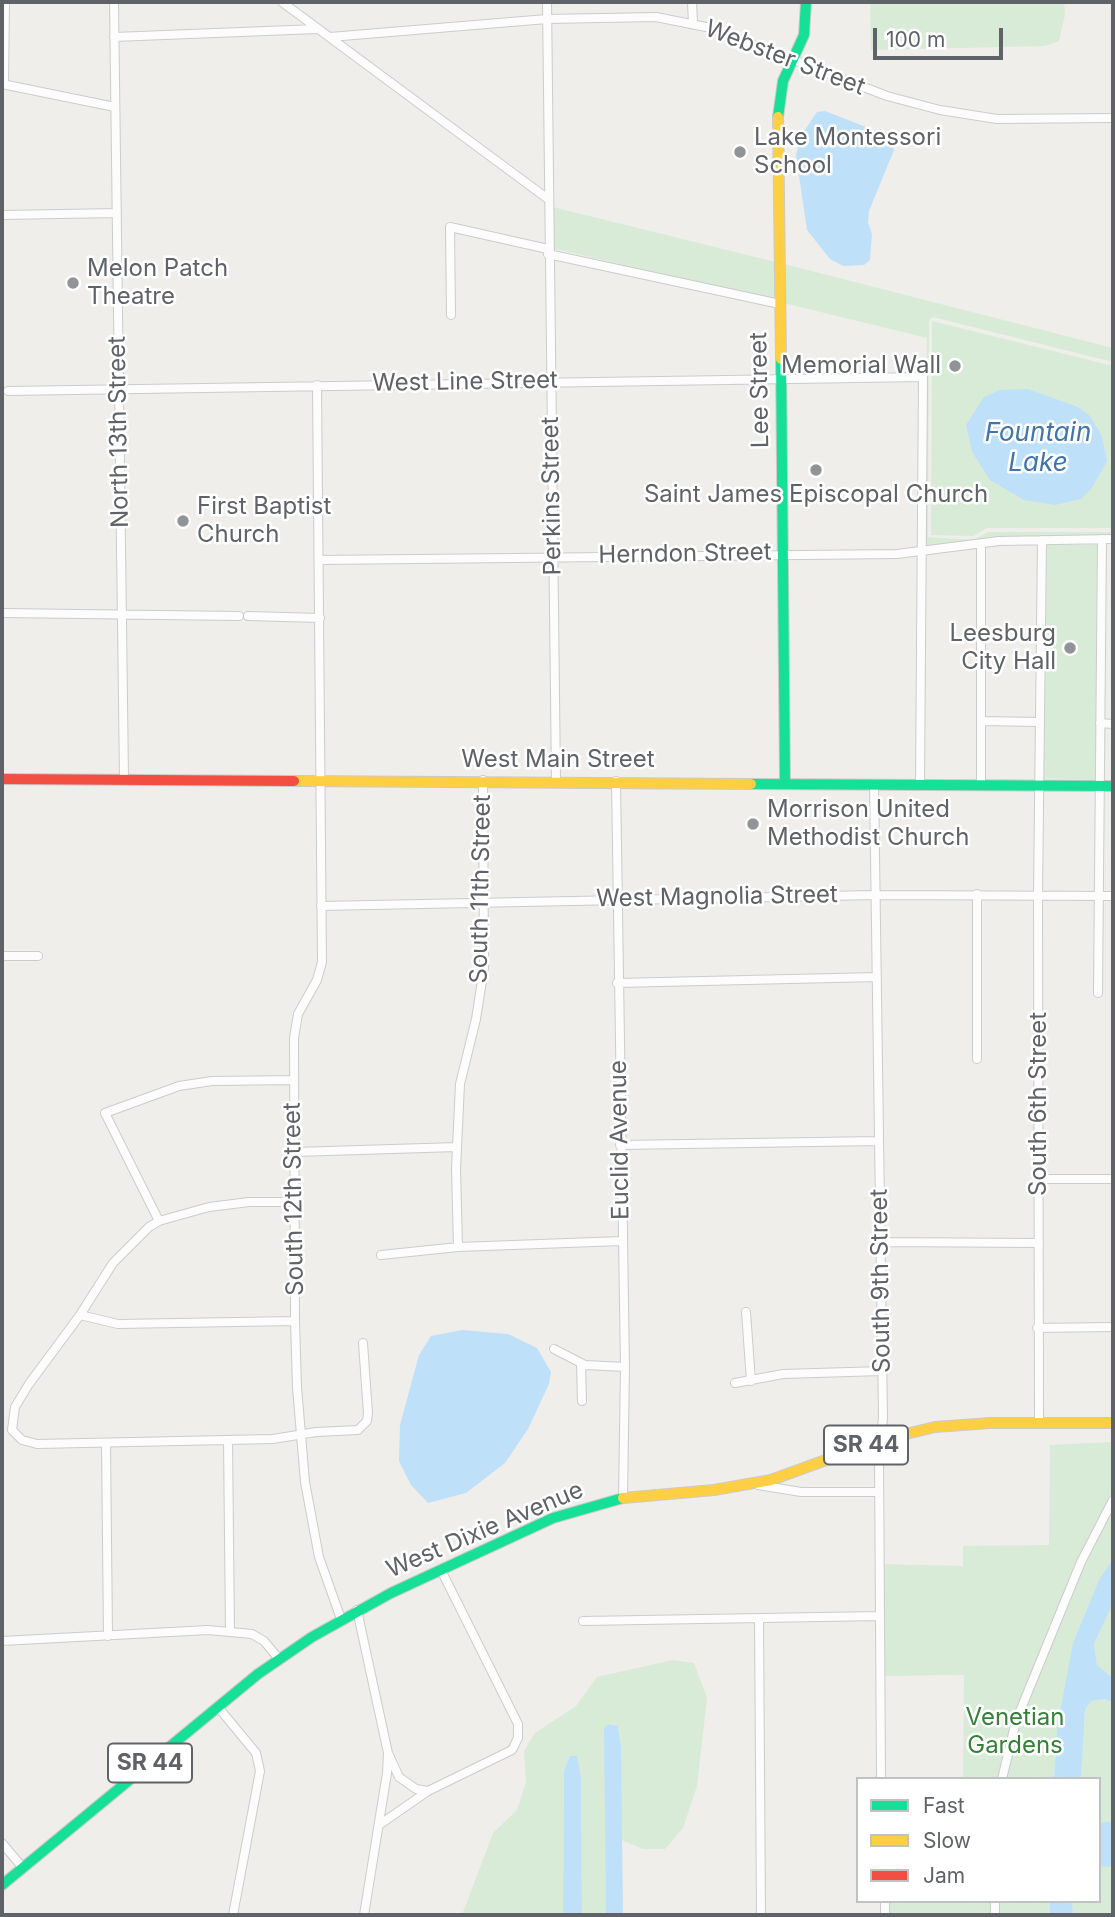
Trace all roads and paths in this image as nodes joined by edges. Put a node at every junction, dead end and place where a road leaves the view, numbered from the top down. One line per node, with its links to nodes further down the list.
1 (5, 2): 13 (street)
2 (114, 2): 10 (street, North 13th Street)
3 (283, 2): 9 (street)
4 (547, 2): 7 (street, Perkins Street)
5 (692, 2): 8 (street)
6 (806, 2): 12 (main road, Lee Street)
7 (547, 19): 8 (street, Webster Street); 11 (street, Webster Street); 16 (street, Perkins Street)
8 (693, 23): 12 (street, Webster Street)
9 (318, 29): 10 (street); 11 (street)
10 (114, 37): 14 (street, North 13th Street)
11 (330, 37): 16 (street)
12 (794, 60): 15 (street, Webster Street); 20 (main road, Lee Street)
13 (3, 84): 14 (street)
14 (115, 107): 17 (street, North 13th Street)
15 (1113, 118)
16 (548, 199): 19 (street, Perkins Street)
17 (117, 213): 18 (street); 25 (street, North 13th Street)
18 (2, 215)
19 (548, 251): 20 (street); 21 (street); 23 (street, Perkins Street)
20 (780, 304): 22 (main road, Lee Street)
21 (451, 315)
22 (781, 379): 23 (street, West Line Street); 31 (street, West Line Street); 32 (main road, Lee Street)
23 (550, 381): 24 (street, West Line Street); 33 (street, Perkins Street)
24 (317, 385): 25 (street, West Line Street); 34 (street, South 12th Street)
25 (118, 389): 26 (street, West Line Street); 35 (street, North 13th Street)
26 (8, 391)
27 (1102, 539): 28 (street, Herndon Street); 29 (street, Herndon Street); 40 (street)
28 (1113, 539)
29 (1042, 540): 30 (street, Herndon Street); 39 (street, South 6th Street)
30 (981, 544): 31 (street, Herndon Street); 38 (street)
31 (923, 552): 32 (street, Herndon Street); 50 (street)
32 (783, 553): 33 (street, Herndon Street); 48 (main road, Lee Street)
33 (553, 557): 34 (street, Herndon Street); 46 (street, Perkins Street)
34 (320, 560): 37 (street, South 12th Street)
35 (121, 612): 36 (street); 37 (street); 42 (street, North 13th Street)
36 (2, 613)
37 (320, 618): 44 (street, South 12th Street)
38 (981, 721): 39 (street); 51 (street)
39 (1040, 722): 52 (street, South 6th Street)
40 (1100, 723): 41 (street); 53 (street)
41 (1113, 724)
42 (124, 778): 43 (main road, West Main Street); 44 (main road, West Main Street)
43 (2, 779)
44 (319, 779): 45 (main road, West Main Street); 62 (street, South 12th Street)
45 (483, 780): 46 (main road, West Main Street); 61 (street, South 11th Street)
46 (556, 781): 47 (main road, West Main Street)
47 (616, 781): 48 (main road, West Main Street); 60 (street, Euclid Avenue)
48 (785, 783): 49 (main road, West Main Street)
49 (874, 783): 50 (main road, West Main Street); 56 (street, South 9th Street)
50 (920, 784): 51 (main road, West Main Street)
51 (981, 784): 52 (main road, West Main Street)
52 (1039, 785): 53 (main road, West Main Street); 57 (street, South 6th Street)
53 (1100, 786): 54 (main road, West Main Street); 58 (street)
54 (1113, 786)
55 (977, 894): 56 (street, West Magnolia Street); 57 (street, West Magnolia Street); 68 (street)
56 (875, 895): 60 (street, West Magnolia Street); 65 (street, South 9th Street)
57 (1038, 895): 58 (street, West Magnolia Street); 74 (street, South 6th Street)
58 (1097, 895): 59 (street, West Magnolia Street); 67 (street)
59 (1113, 896)
60 (617, 899): 61 (street, West Magnolia Street); 66 (street, Euclid Avenue)
61 (483, 902): 62 (street, West Magnolia Street); 72 (street, South 11th Street)
62 (321, 906): 69 (street, South 12th Street)
63 (2, 956): 64 (street)
64 (38, 956)
65 (877, 977): 66 (street); 70 (street, South 9th Street)
66 (617, 983): 71 (street, Euclid Avenue)
67 (1098, 993)
68 (977, 1059)
69 (293, 1080): 73 (street, South 12th Street); 77 (street)
70 (879, 1142): 71 (street); 79 (street, South 9th Street)
71 (620, 1145): 78 (street, Euclid Avenue)
72 (457, 1147): 73 (street); 81 (street, South 11th Street)
73 (295, 1152): 76 (street, South 12th Street)
74 (1039, 1179): 75 (street); 80 (street, South 6th Street)
75 (1113, 1179)
76 (294, 1202): 77 (street); 85 (street, South 12th Street)
77 (159, 1221): 84 (street)
78 (622, 1241): 81 (street); 91 (street, Euclid Avenue)
79 (881, 1242): 80 (street); 92 (street, South 9th Street)
80 (1039, 1244): 87 (street, South 6th Street)
81 (458, 1247): 82 (street)
82 (381, 1255)
83 (746, 1312): 93 (street)
84 (80, 1315): 85 (street); 101 (street)
85 (295, 1321): 98 (street, South 12th Street)
86 (1113, 1327): 87 (street)
87 (1037, 1328): 96 (street, South 6th Street)
88 (363, 1343): 98 (street)
89 (554, 1349): 90 (street)
90 (581, 1363): 91 (street); 95 (street)
91 (625, 1367): 104 (street, Euclid Avenue)
92 (882, 1371): 93 (street); 100 (street, South 9th Street)
93 (751, 1381): 94 (street)
94 (735, 1383)
95 (582, 1401)
96 (1040, 1423): 97 (main road, West Dixie Avenue / SR 44); 100 (main road, West Dixie Avenue / SR 44)
97 (1113, 1423)
98 (300, 1437): 99 (street); 109 (street, South 12th Street)
99 (228, 1440): 101 (street); 112 (street)
100 (881, 1440): 102 (main road, West Dixie Avenue / SR 44); 103 (street, South 9th Street)
101 (106, 1443): 113 (street)
102 (752, 1484): 103 (street); 104 (main road, West Dixie Avenue / SR 44)
103 (879, 1492): 108 (street, South 9th Street)
104 (623, 1498): 106 (main road, West Dixie Avenue / SR 44)
105 (1113, 1500): 119 (street)
106 (441, 1570): 107 (main road, West Dixie Avenue / SR 44); 120 (street)
107 (356, 1610): 109 (main road, West Dixie Avenue / SR 44); 117 (street)
108 (880, 1616): 110 (street); 118 (street, South 9th Street)
109 (341, 1619): 115 (main road, West Dixie Avenue / SR 44)
110 (759, 1619): 111 (street); 127 (street)
111 (583, 1621)
112 (229, 1632): 113 (street); 115 (street)
113 (108, 1636): 114 (street)
114 (2, 1641)
115 (279, 1659): 116 (main road, West Dixie Avenue / SR 44)
116 (218, 1707): 123 (main road, West Dixie Avenue / SR 44); 125 (street)
117 (388, 1753): 120 (street); 121 (street)
118 (881, 1777)
119 (1002, 1777)
120 (428, 1791): 121 (street)
121 (379, 1826): 126 (street)
122 (2, 1843): 123 (street)
123 (23, 1868): 124 (main road, West Dixie Avenue / SR 44)
124 (2, 1885)
125 (233, 1915)
126 (364, 1915)
127 (761, 1915)

